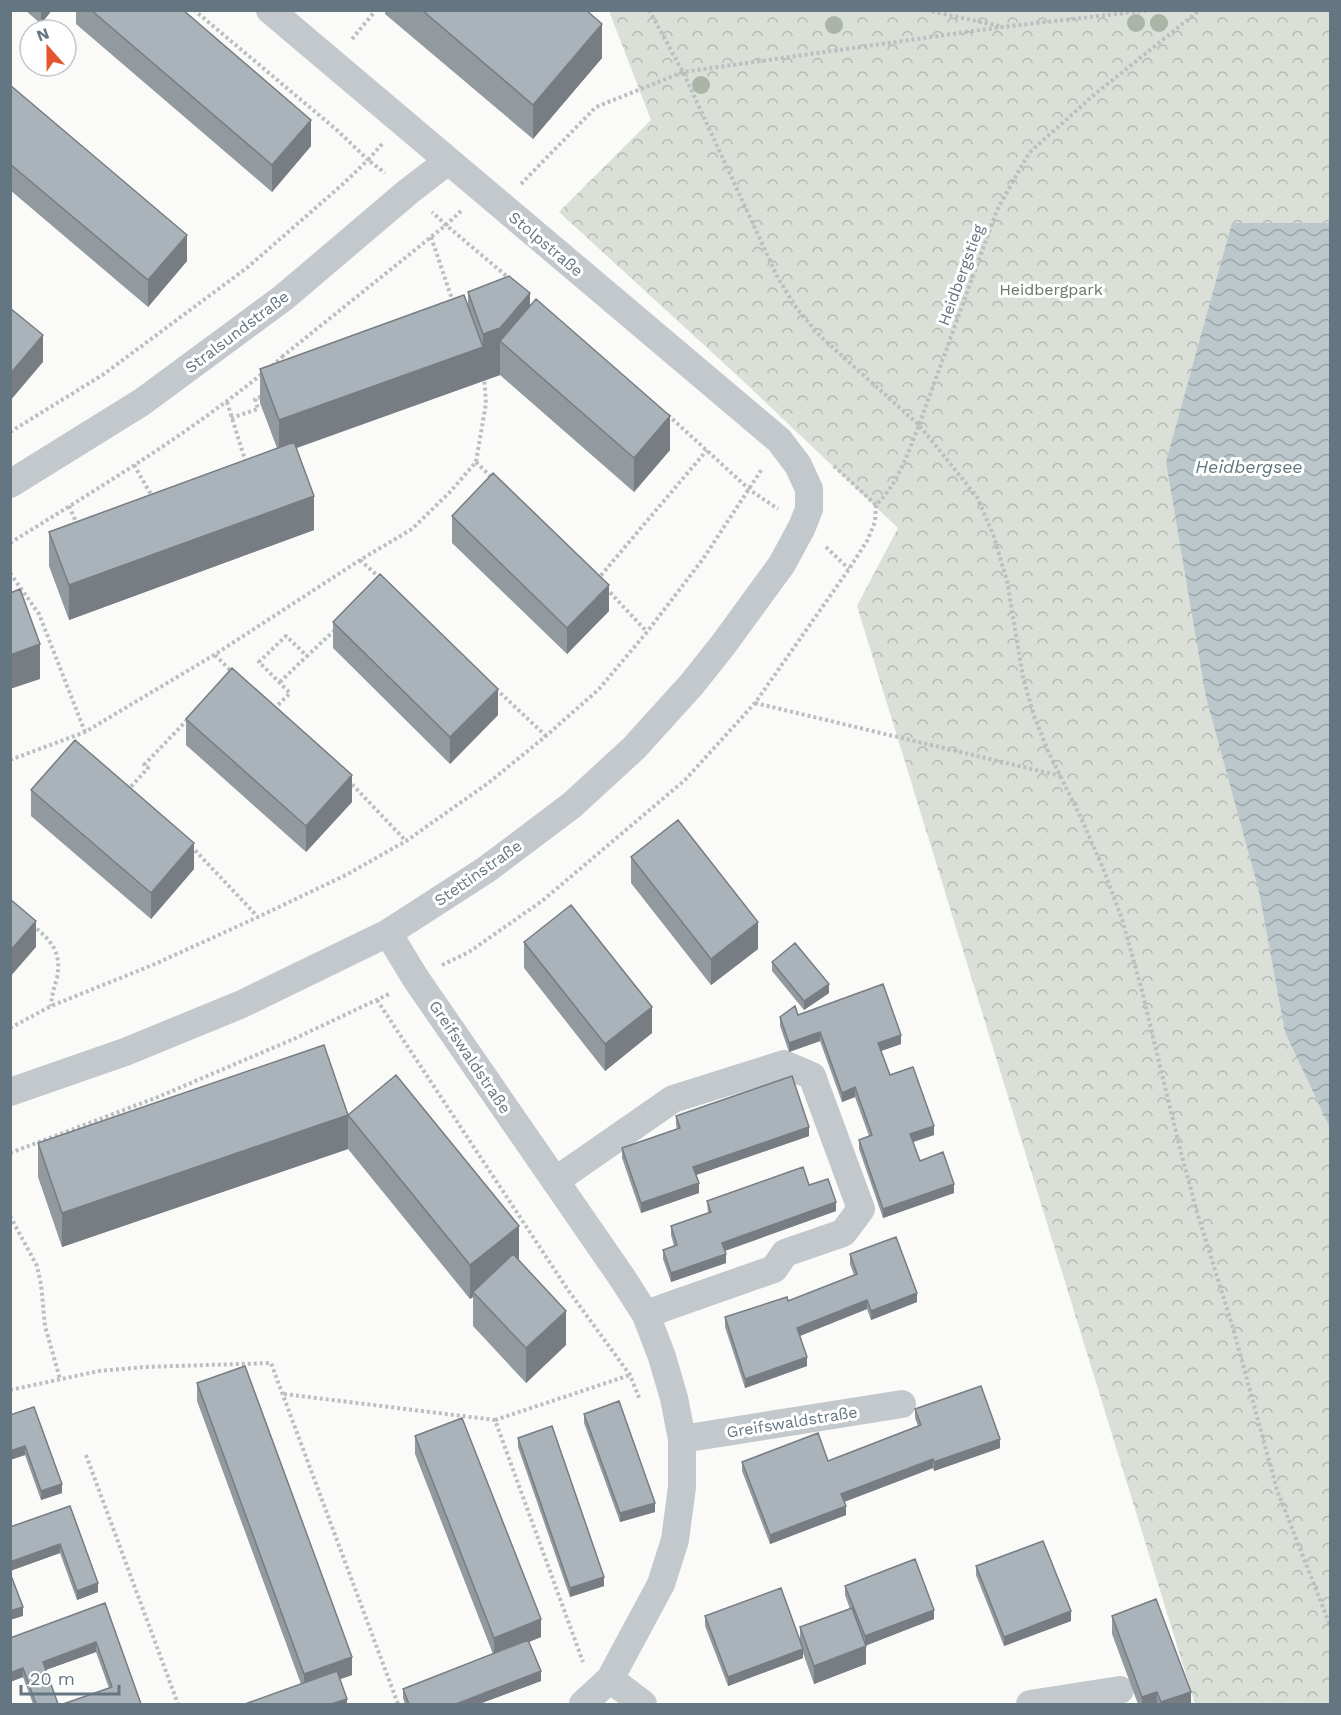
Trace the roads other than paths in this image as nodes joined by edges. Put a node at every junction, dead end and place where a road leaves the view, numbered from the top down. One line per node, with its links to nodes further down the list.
1 (270, 10): 2 (street, Stolpstraße)
2 (448, 161): 3 (street, Stralsundstraße); 4 (street, Stolpstraße)
3 (10, 484)
4 (809, 489): 5 (street, Stettinstraße)
5 (388, 933): 6 (street, Stettinstraße); 7 (street, Greifswaldstraße)
6 (10, 1092)
7 (555, 1180): 8 (street, Greifswaldstraße); 8 (street)
8 (646, 1316): 10 (street, Greifswaldstraße)
9 (902, 1404): 10 (street, Greifswaldstraße)
10 (682, 1439): 11 (street, Greifswaldstraße)
11 (610, 1679): 13 (street, Greifswaldstraße); 14 (street)
12 (1120, 1690): 15 (street)
13 (582, 1704)
14 (643, 1704)
15 (1030, 1704)

